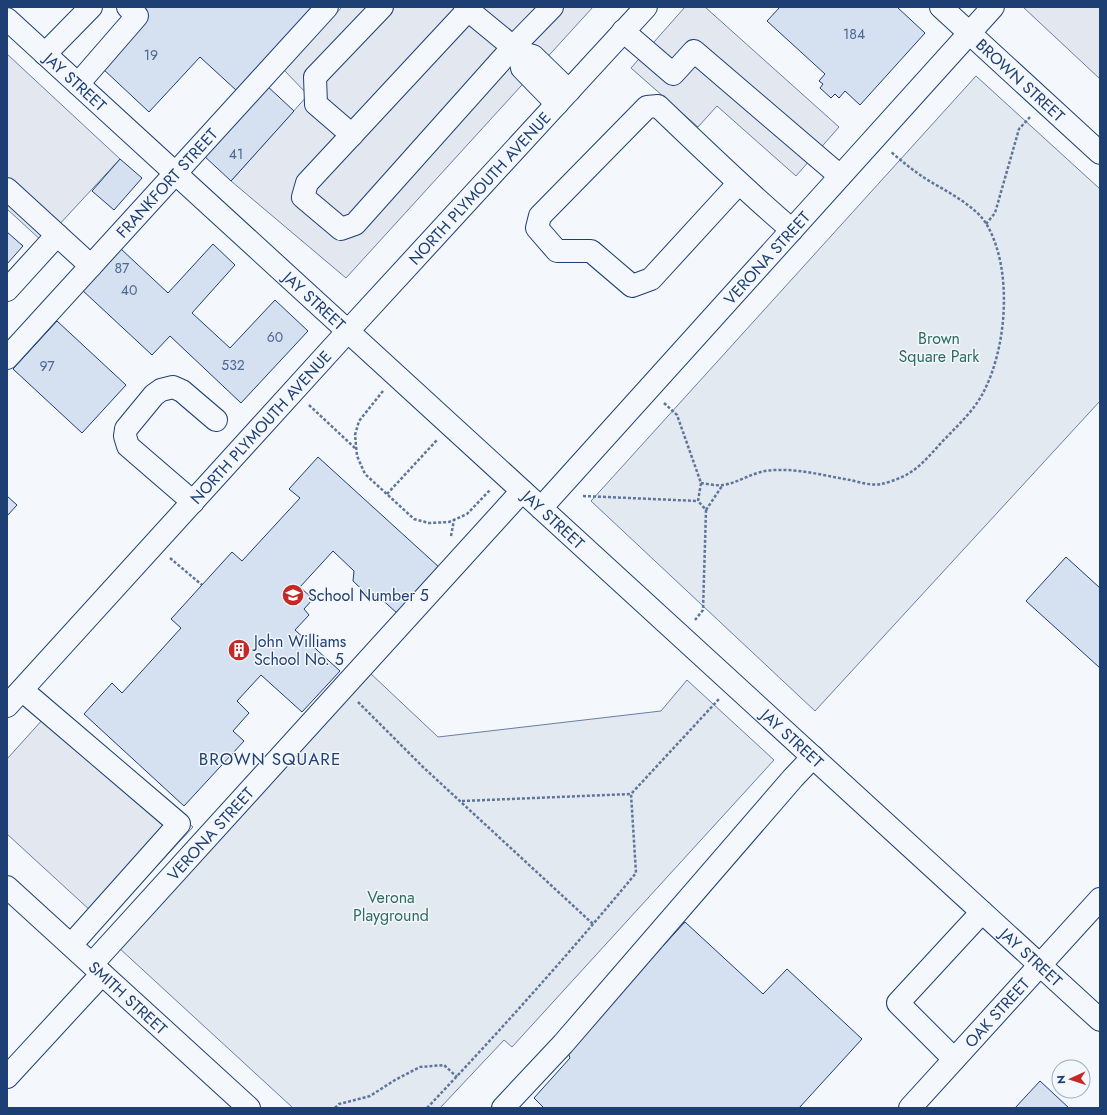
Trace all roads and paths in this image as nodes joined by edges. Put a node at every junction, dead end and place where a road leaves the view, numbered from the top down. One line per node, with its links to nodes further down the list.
1 (91, 7): 14 (street)
2 (128, 7): 15 (street)
3 (327, 7): 21 (street, FRANKFORT STREET)
4 (382, 7): 18 (street)
5 (552, 7): 13 (street)
6 (646, 7): 11 (street, NORTH PLYMOUTH AVENUE)
7 (941, 7): 12 (street, BROWN STREET)
8 (993, 7): 12 (street, VERONA STREET)
9 (468, 8): 13 (street); 18 (street)
10 (7, 19): 14 (street, JAY STREET)
11 (623, 31): 16 (street, NORTH PLYMOUTH AVENUE); 22 (street)
12 (970, 33): 17 (street, BROWN STREET); 19 (street, VERONA STREET)
13 (516, 50): 16 (street); 18 (street)
14 (45, 54): 15 (street, JAY STREET)
15 (78, 84): 21 (street, JAY STREET)
16 (563, 97): 30 (street, NORTH PLYMOUTH AVENUE)
17 (1044, 101): 20 (street, BROWN STREET); 25 (path)
18 (352, 135)
19 (874, 138): 22 (street, VERONA STREET); 25 (path)
20 (1098, 146)
21 (175, 173): 28 (street, FRANKFORT STREET); 30 (street, JAY STREET)
22 (840, 176): 26 (street, VERONA STREET)
23 (739, 183): 23 (street); 26 (street)
24 (7, 189): 27 (street)
25 (986, 224): 40 (path)
26 (792, 230): 33 (street, VERONA STREET)
27 (57, 235): 28 (street); 29 (street)
28 (91, 266): 31 (street, FRANKFORT STREET)
29 (7, 290)
30 (348, 332): 32 (street, JAY STREET); 34 (street, NORTH PLYMOUTH AVENUE)
31 (7, 358)
32 (397, 376): 36 (street, JAY STREET); 37 (path)
33 (648, 389): 39 (path); 46 (street, VERONA STREET)
34 (294, 391): 37 (path); 45 (street, NORTH PLYMOUTH AVENUE)
35 (216, 420): 45 (street)
36 (451, 425): 38 (street, JAY STREET); 42 (path)
37 (356, 449): 42 (path)
38 (505, 475): 41 (street, JAY STREET); 42 (path)
39 (701, 483): 40 (path); 44 (path)
40 (722, 486): 47 (path)
41 (522, 491): 46 (street, JAY STREET); 52 (street, VERONA STREET)
42 (387, 494)
43 (577, 496): 44 (path)
44 (698, 501): 47 (path)
45 (193, 502): 48 (street, NORTH PLYMOUTH AVENUE)
46 (541, 508): 50 (street, JAY STREET)
47 (706, 510): 50 (path)
48 (154, 544): 49 (path); 53 (street, NORTH PLYMOUTH AVENUE)
49 (202, 585)
50 (682, 637): 51 (street, JAY STREET)
51 (733, 684): 55 (street, JAY STREET); 56 (path)
52 (344, 688): 57 (path); 64 (street, VERONA STREET)
53 (22, 690): 54 (street, NORTH PLYMOUTH AVENUE); 62 (street)
54 (7, 706)
55 (813, 757): 60 (street, JAY STREET); 72 (street)
56 (630, 794): 57 (path); 61 (path)
57 (462, 802): 61 (path)
58 (8, 891): 62 (street, SMITH STREET)
59 (1100, 899): 63 (street, OAK STREET)
60 (982, 912): 63 (street, JAY STREET); 66 (street)
61 (593, 924): 67 (path)
62 (71, 945): 64 (street, SMITH STREET)
63 (1039, 965): 65 (street, JAY STREET); 66 (street, OAK STREET)
64 (97, 969): 68 (street, VERONA STREET); 69 (street, SMITH STREET)
65 (1100, 1020)
66 (954, 1059): 73 (street, OAK STREET)
67 (457, 1077): 70 (path); 71 (path)
68 (7, 1078)
69 (249, 1108)
70 (335, 1108)
71 (427, 1108)
72 (503, 1108)
73 (910, 1108)

